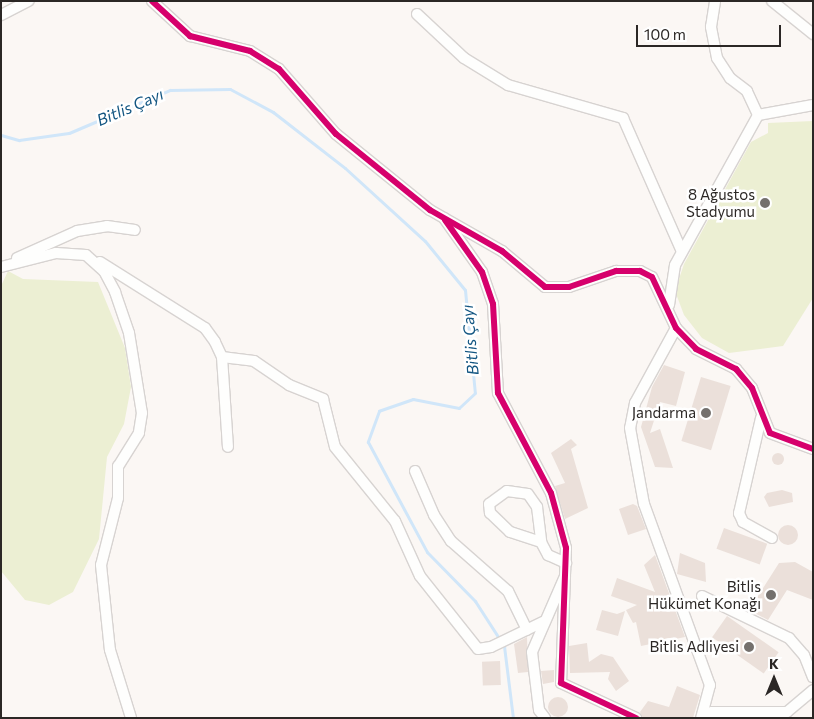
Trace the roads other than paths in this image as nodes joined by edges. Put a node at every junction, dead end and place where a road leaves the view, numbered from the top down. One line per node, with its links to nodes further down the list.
1 (29, 1): 6 (street)
2 (152, 1): 10 (street)
3 (715, 1): 9 (street)
4 (772, 1): 7 (street)
5 (417, 14): 12 (street)
6 (1, 15)
7 (813, 34)
8 (813, 104): 9 (street)
9 (758, 115): 12 (street)
10 (443, 217): 15 (street); 24 (street)
11 (135, 230): 14 (street)
12 (682, 252): 15 (street)
13 (86, 255): 14 (street); 17 (street); 32 (street)
14 (1, 266)
15 (669, 311): 16 (street)
16 (676, 328): 18 (street); 35 (street)
17 (222, 357): 19 (street); 28 (street)
18 (761, 418): 20 (street); 22 (street)
19 (228, 447)
20 (813, 449)
21 (415, 471): 28 (street)
22 (772, 538)
23 (541, 542): 23 (street); 24 (street)
24 (566, 563): 25 (street)
25 (566, 574): 27 (street); 34 (street)
26 (702, 596): 29 (street)
27 (542, 622): 28 (street); 33 (street)
28 (527, 630)
29 (813, 677)
30 (813, 690): 31 (street)
31 (776, 716): 36 (street)
32 (131, 718)
33 (545, 718)
34 (636, 718)
35 (700, 718)
36 (705, 718)

